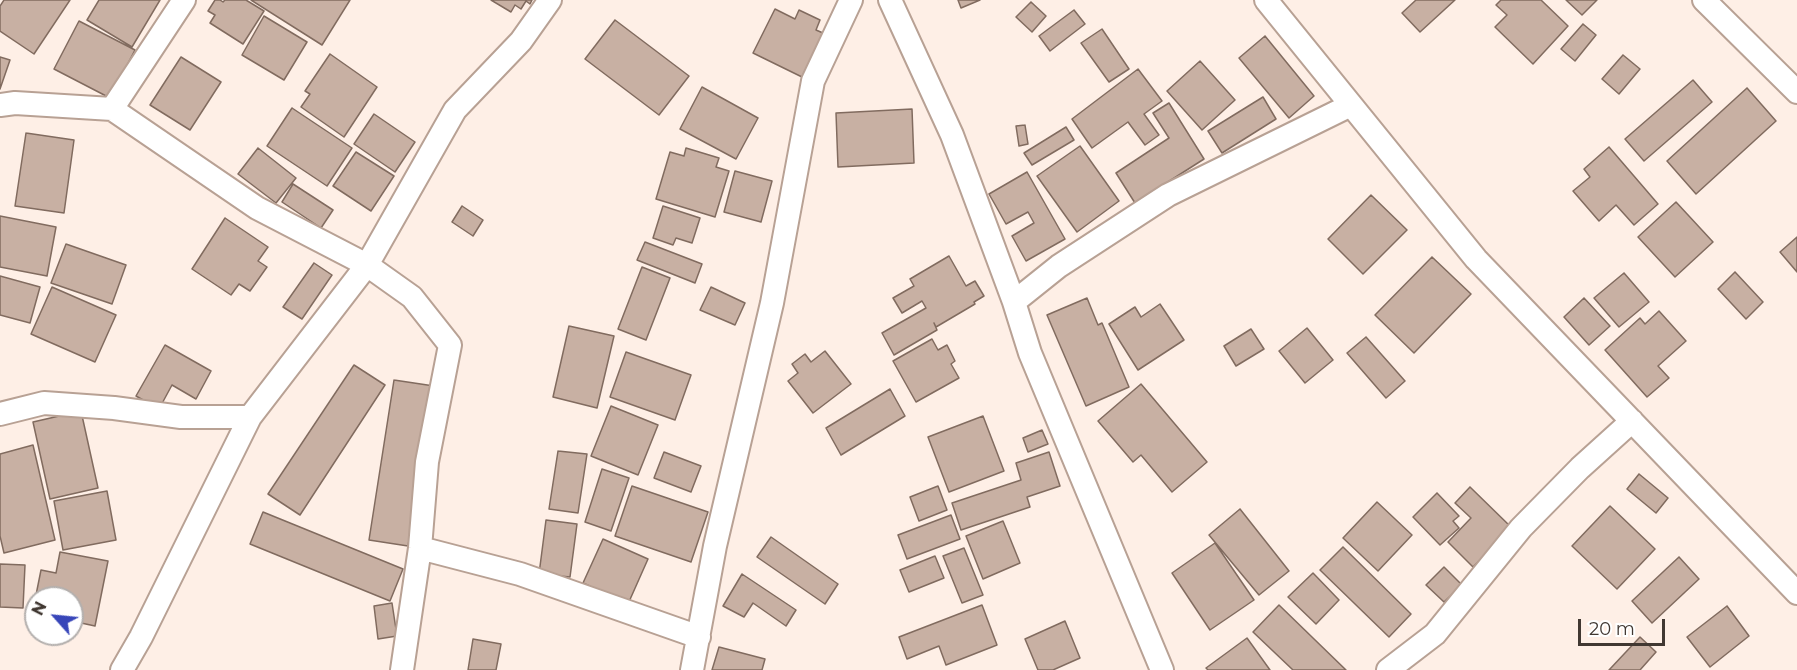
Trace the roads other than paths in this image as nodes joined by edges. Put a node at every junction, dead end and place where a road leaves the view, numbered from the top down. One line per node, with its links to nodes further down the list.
1 (184, 0): 10 (street)
2 (550, 0): 11 (street)
3 (851, 0): 18 (street)
4 (890, 0): 12 (street)
5 (1266, 0): 9 (street)
6 (1704, 0): 7 (street)
7 (1797, 92)
8 (0, 105): 10 (street)
9 (1351, 105): 12 (street); 15 (street)
10 (112, 109): 11 (street)
11 (367, 265): 14 (street); 16 (street)
12 (1014, 302): 22 (street)
13 (0, 414): 14 (street)
14 (250, 417): 19 (street)
15 (1632, 420): 17 (street); 23 (street)
16 (420, 548): 18 (street); 20 (street)
17 (1797, 592)
18 (699, 637): 21 (street)
19 (122, 670)
20 (402, 670)
21 (692, 670)
22 (1162, 670)
23 (1388, 670)

